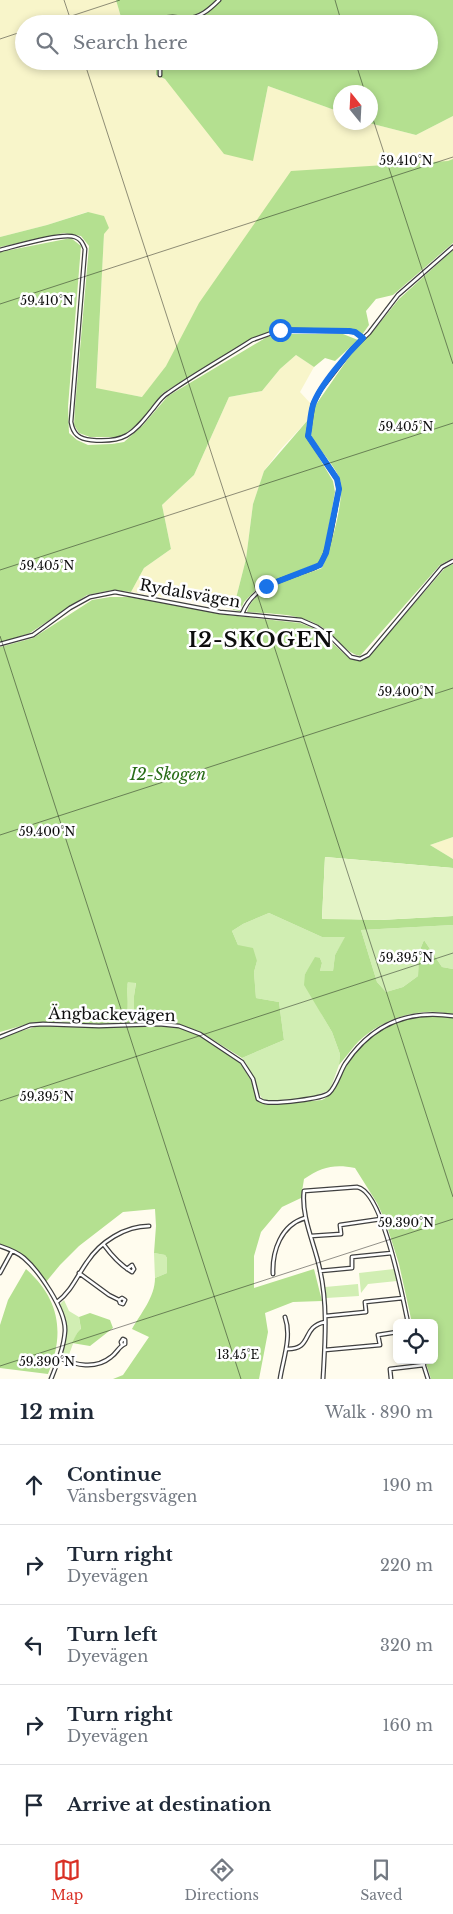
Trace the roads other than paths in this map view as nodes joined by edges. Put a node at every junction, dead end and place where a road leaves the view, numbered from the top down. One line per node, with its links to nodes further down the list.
1 (219, 0): 2 (street)
2 (200, 15)
3 (160, 70): 4 (street)
4 (160, 75)
5 (453, 247): 7 (street)
6 (0, 250): 7 (street)
7 (363, 338): 9 (street)
8 (453, 562): 9 (street, Rydalsvägen)
9 (242, 614): 10 (street, Rydalsvägen)
10 (0, 644)
11 (453, 1016): 12 (street, Ängbackevägen)
12 (0, 1037)
13 (306, 1218): 14 (street); 16 (street); 25 (street)
14 (382, 1219): 16 (street); 20 (street)
15 (148, 1226): 17 (street)
16 (311, 1236): 22 (street)
17 (104, 1245): 21 (street); 24 (street)
18 (0, 1246): 19 (street)
19 (12, 1251): 23 (street); 28 (street)
20 (392, 1253): 22 (street); 26 (street)
21 (127, 1268)
22 (320, 1271): 29 (street)
23 (0, 1273)
24 (79, 1273): 27 (street); 28 (street)
25 (273, 1274)
26 (403, 1298): 29 (street); 31 (street)
27 (119, 1300)
28 (57, 1302): 37 (street)
29 (326, 1316): 32 (street)
30 (286, 1317): 35 (street)
31 (407, 1319)
32 (325, 1322): 35 (street); 36 (street)
33 (393, 1333): 36 (street)
34 (122, 1345): 37 (street)
35 (286, 1349): 40 (street)
36 (325, 1350): 41 (street)
37 (58, 1358): 39 (street)
38 (424, 1365): 42 (street); 43 (street)
39 (51, 1379)
40 (280, 1379)
41 (323, 1379)
42 (391, 1379)
43 (428, 1379)

